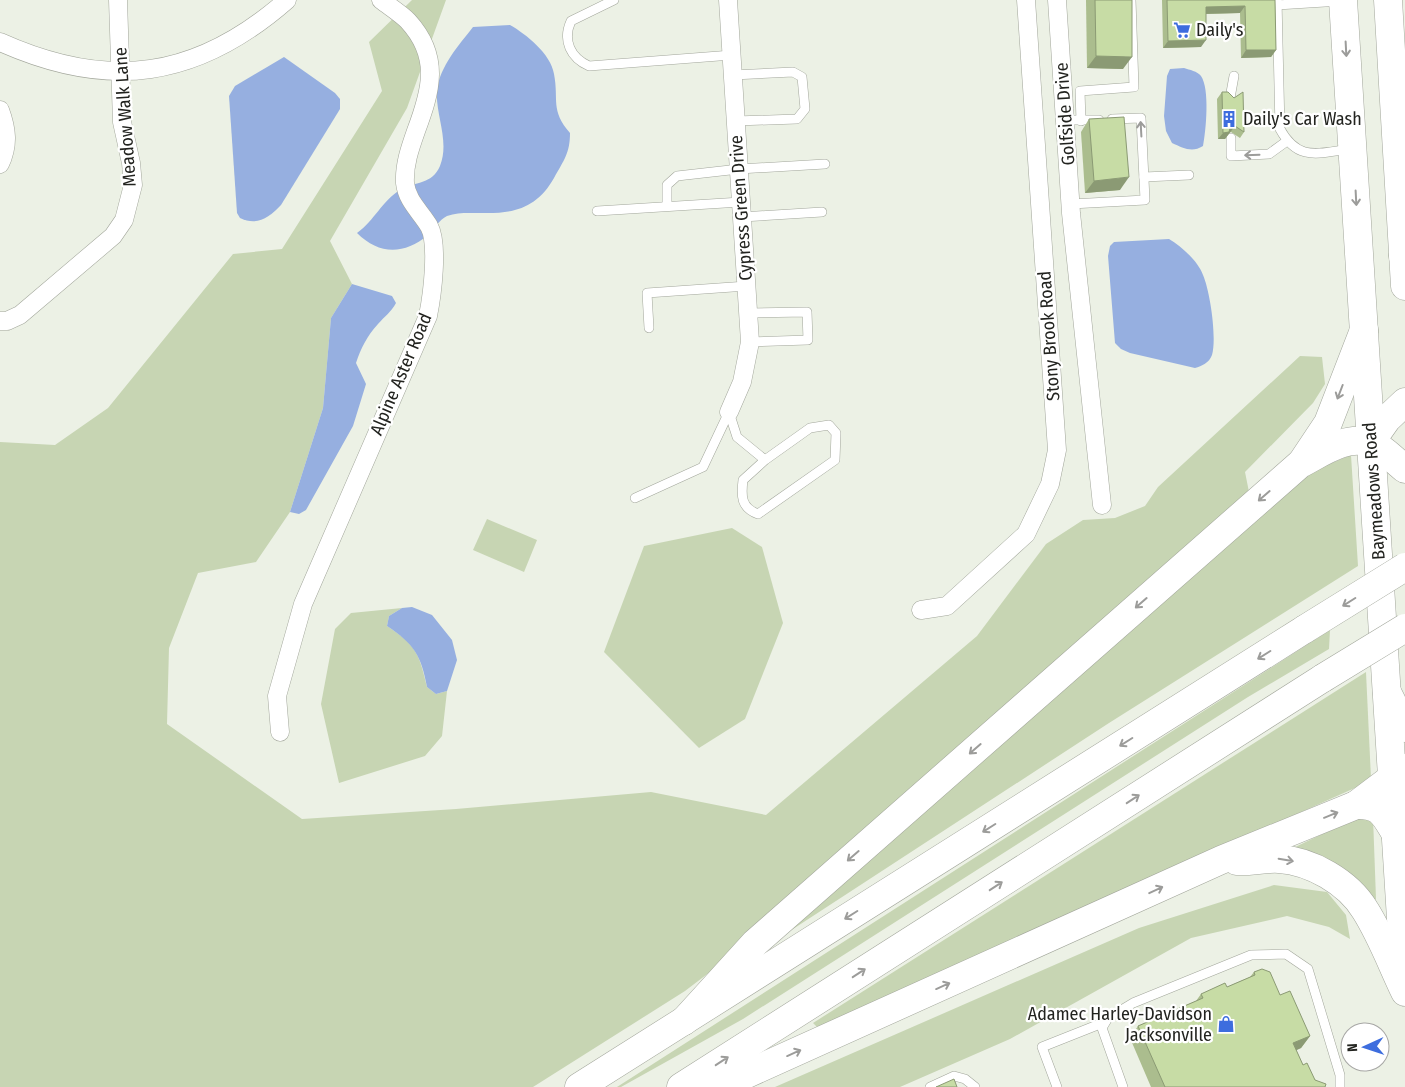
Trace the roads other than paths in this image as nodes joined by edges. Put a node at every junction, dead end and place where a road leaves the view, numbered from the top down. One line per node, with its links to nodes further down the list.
1 (118, 0): 14 (street, Meadow Walk Lane)
2 (286, 0): 14 (street)
3 (381, 0): 57 (street, Alpine Aster Road)
4 (614, 0): 13 (lane)
5 (728, 0): 13 (street, Cypress Green Drive)
6 (1026, 0): 53 (street, Stony Brook Road)
7 (1057, 0): 17 (street, Golfside Drive)
8 (1131, 0): 17 (lane)
9 (1388, 0): 27 (main road)
10 (1344, 1): 11 (lane); 24 (main road, Baymeadows Road, one-way to 24)
11 (1277, 2): 23 (lane)
12 (1, 46): 14 (street)
13 (732, 55): 15 (street, Cypress Green Drive)
14 (120, 73): 40 (street, Meadow Walk Lane)
15 (733, 75): 21 (street, Cypress Green Drive); 21 (lane)
16 (1234, 76): 18 (lane)
17 (1072, 91): 20 (street, Golfside Drive)
18 (1230, 98)
19 (0, 110): 25 (street)
20 (1074, 120): 30 (lane, one-way to 20); 31 (street, Golfside Drive)
21 (736, 121): 28 (street, Cypress Green Drive)
22 (1231, 138): 23 (lane, one-way to 22)
23 (1286, 142): 24 (lane)
24 (1352, 149): 42 (main road, Baymeadows Road, one-way to 42)
25 (0, 164)
26 (825, 164): 28 (lane)
27 (1401, 164): 36 (main road)
28 (739, 169): 32 (lane); 33 (street, Cypress Green Drive)
29 (1189, 175): 30 (lane)
30 (1144, 177): 31 (lane)
31 (1071, 204): 51 (street, Golfside Drive)
32 (667, 206): 33 (lane); 34 (lane)
33 (742, 209): 35 (lane); 37 (street, Cypress Green Drive)
34 (597, 211)
35 (822, 212)
36 (1404, 258): 38 (main road)
37 (747, 286): 39 (street, Cypress Green Drive); 41 (lane)
38 (1405, 286)
39 (749, 313): 43 (street, Cypress Green Drive); 43 (lane)
40 (0, 321)
41 (649, 328)
42 (1364, 330): 46 (main road, Baymeadows Road); 48 (main road, one-way to 48)
43 (750, 342): 45 (street, Cypress Green Drive)
44 (1405, 402): 46 (main road)
45 (729, 412): 47 (lane); 50 (lane)
46 (1370, 443): 48 (main road); 49 (main road); 55 (main road, Baymeadows Road)
47 (765, 460): 47 (lane)
48 (1300, 464): 64 (main road, one-way to 64)
49 (1405, 469)
50 (635, 498)
51 (1102, 505)
52 (1405, 567): 64 (main road, one-way to 64, bridge)
53 (921, 610)
54 (1405, 628): 67 (main road, one-way to 54, bridge)
55 (1387, 692): 56 (main road); 58 (main road, Baymeadows Road)
56 (1405, 728)
57 (280, 732)
58 (1399, 774): 59 (main road); 60 (main road, Baymeadows Road)
59 (1356, 805): 60 (main road); 61 (main road, one-way to 59)
60 (1396, 834): 62 (main road, Baymeadows Road)
61 (1220, 860): 63 (main road, one-way to 63); 68 (main road, one-way to 61)
62 (1405, 982)
63 (1405, 992)
64 (684, 1020): 66 (main road)
65 (1106, 1022): 71 (lane); 72 (lane); 73 (lane)
66 (579, 1087)
67 (681, 1087)
68 (718, 1087)
69 (930, 1087): 70 (lane)
70 (975, 1087)
71 (1057, 1087)
72 (1123, 1087)
73 (1340, 1087)

